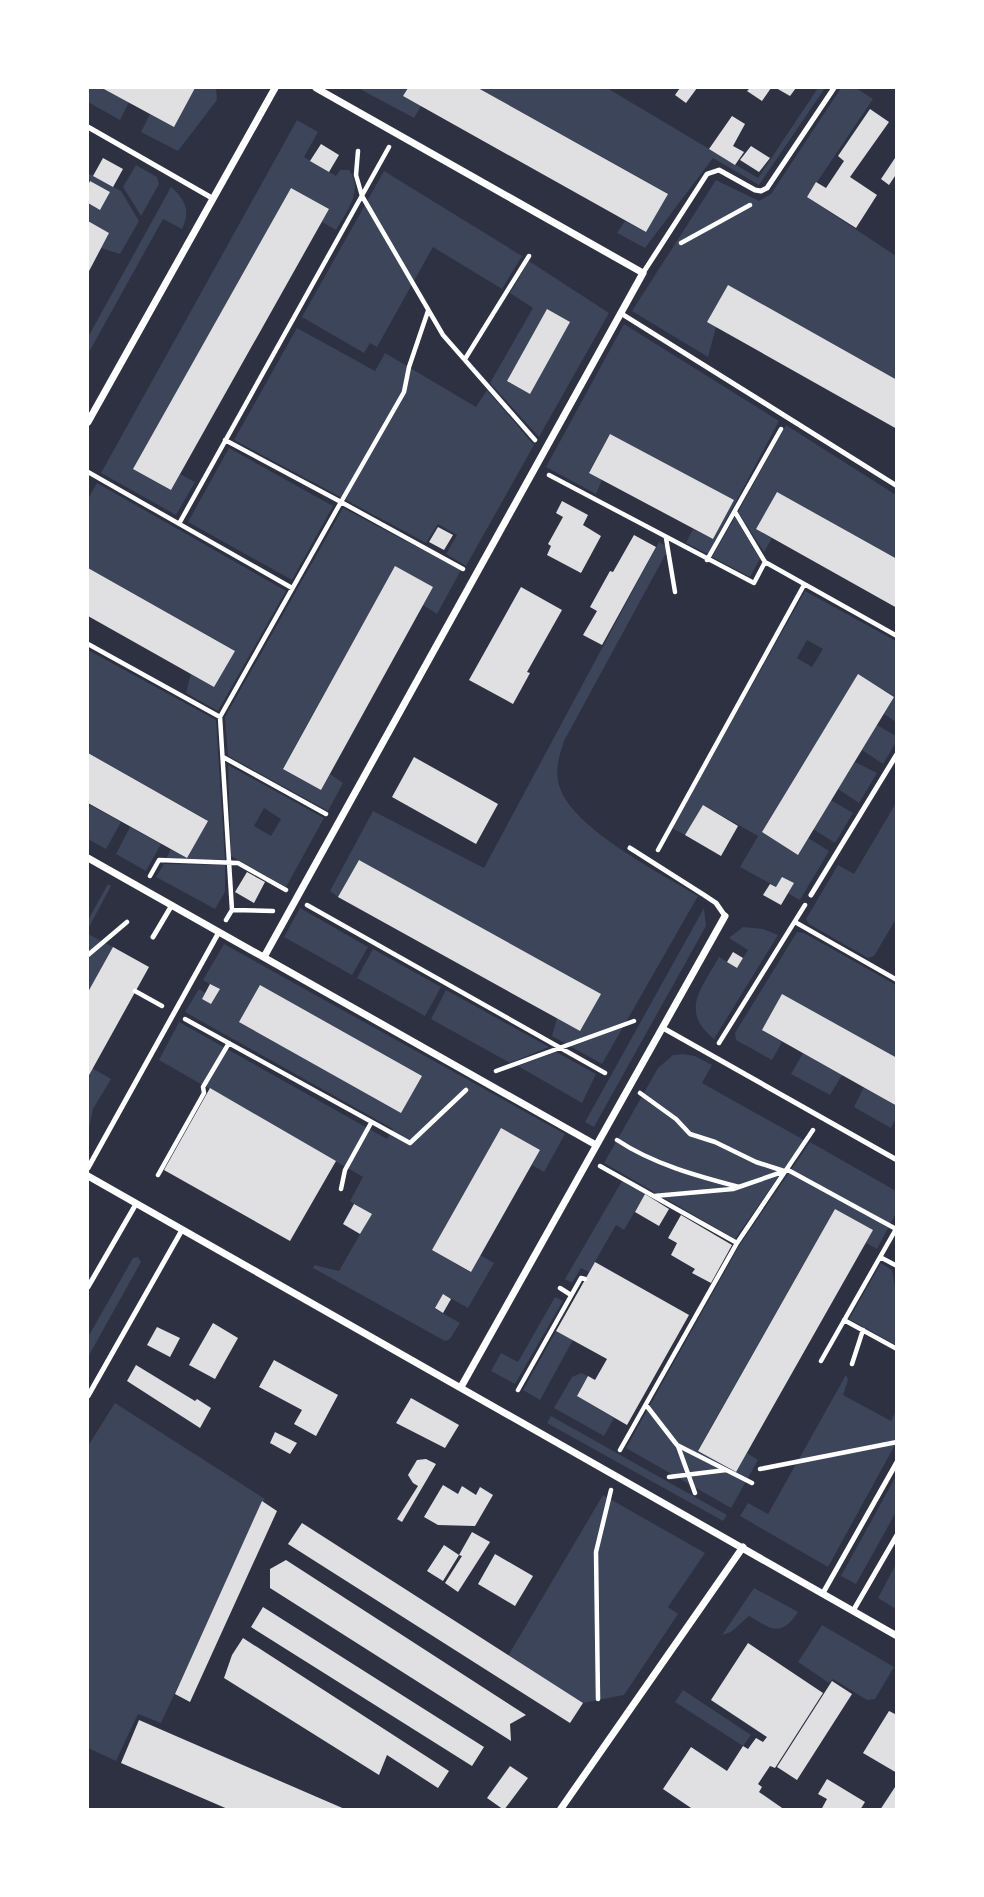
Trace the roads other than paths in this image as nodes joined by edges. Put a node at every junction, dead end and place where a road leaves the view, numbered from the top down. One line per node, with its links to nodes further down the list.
1 (275, 88): 5 (street)
2 (316, 88): 6 (street)
3 (834, 88): 6 (lane)
4 (88, 127): 5 (lane)
5 (212, 198): 8 (street)
6 (643, 273): 7 (street)
7 (622, 314): 9 (lane); 18 (street)
8 (88, 422)
9 (897, 486)
10 (897, 754): 13 (lane)
11 (630, 848): 15 (lane)
12 (88, 858): 14 (street)
13 (811, 895)
14 (172, 905): 16 (street); 17 (lane)
15 (725, 916): 19 (street)
16 (219, 932): 18 (street); 22 (lane)
17 (153, 937)
18 (264, 957): 20 (street)
19 (663, 1027): 20 (street); 21 (lane)
20 (596, 1145): 27 (street)
21 (897, 1160)
22 (88, 1168)
23 (88, 1176): 24 (street)
24 (136, 1204): 25 (street); 26 (lane)
25 (182, 1230): 27 (street); 28 (lane)
26 (88, 1287)
27 (461, 1387): 31 (street)
28 (88, 1396)
29 (897, 1462): 32 (lane)
30 (897, 1535): 33 (lane)
31 (743, 1547): 32 (street); 35 (street)
32 (823, 1593): 33 (street)
33 (853, 1611): 34 (street)
34 (897, 1636)
35 (560, 1810)

